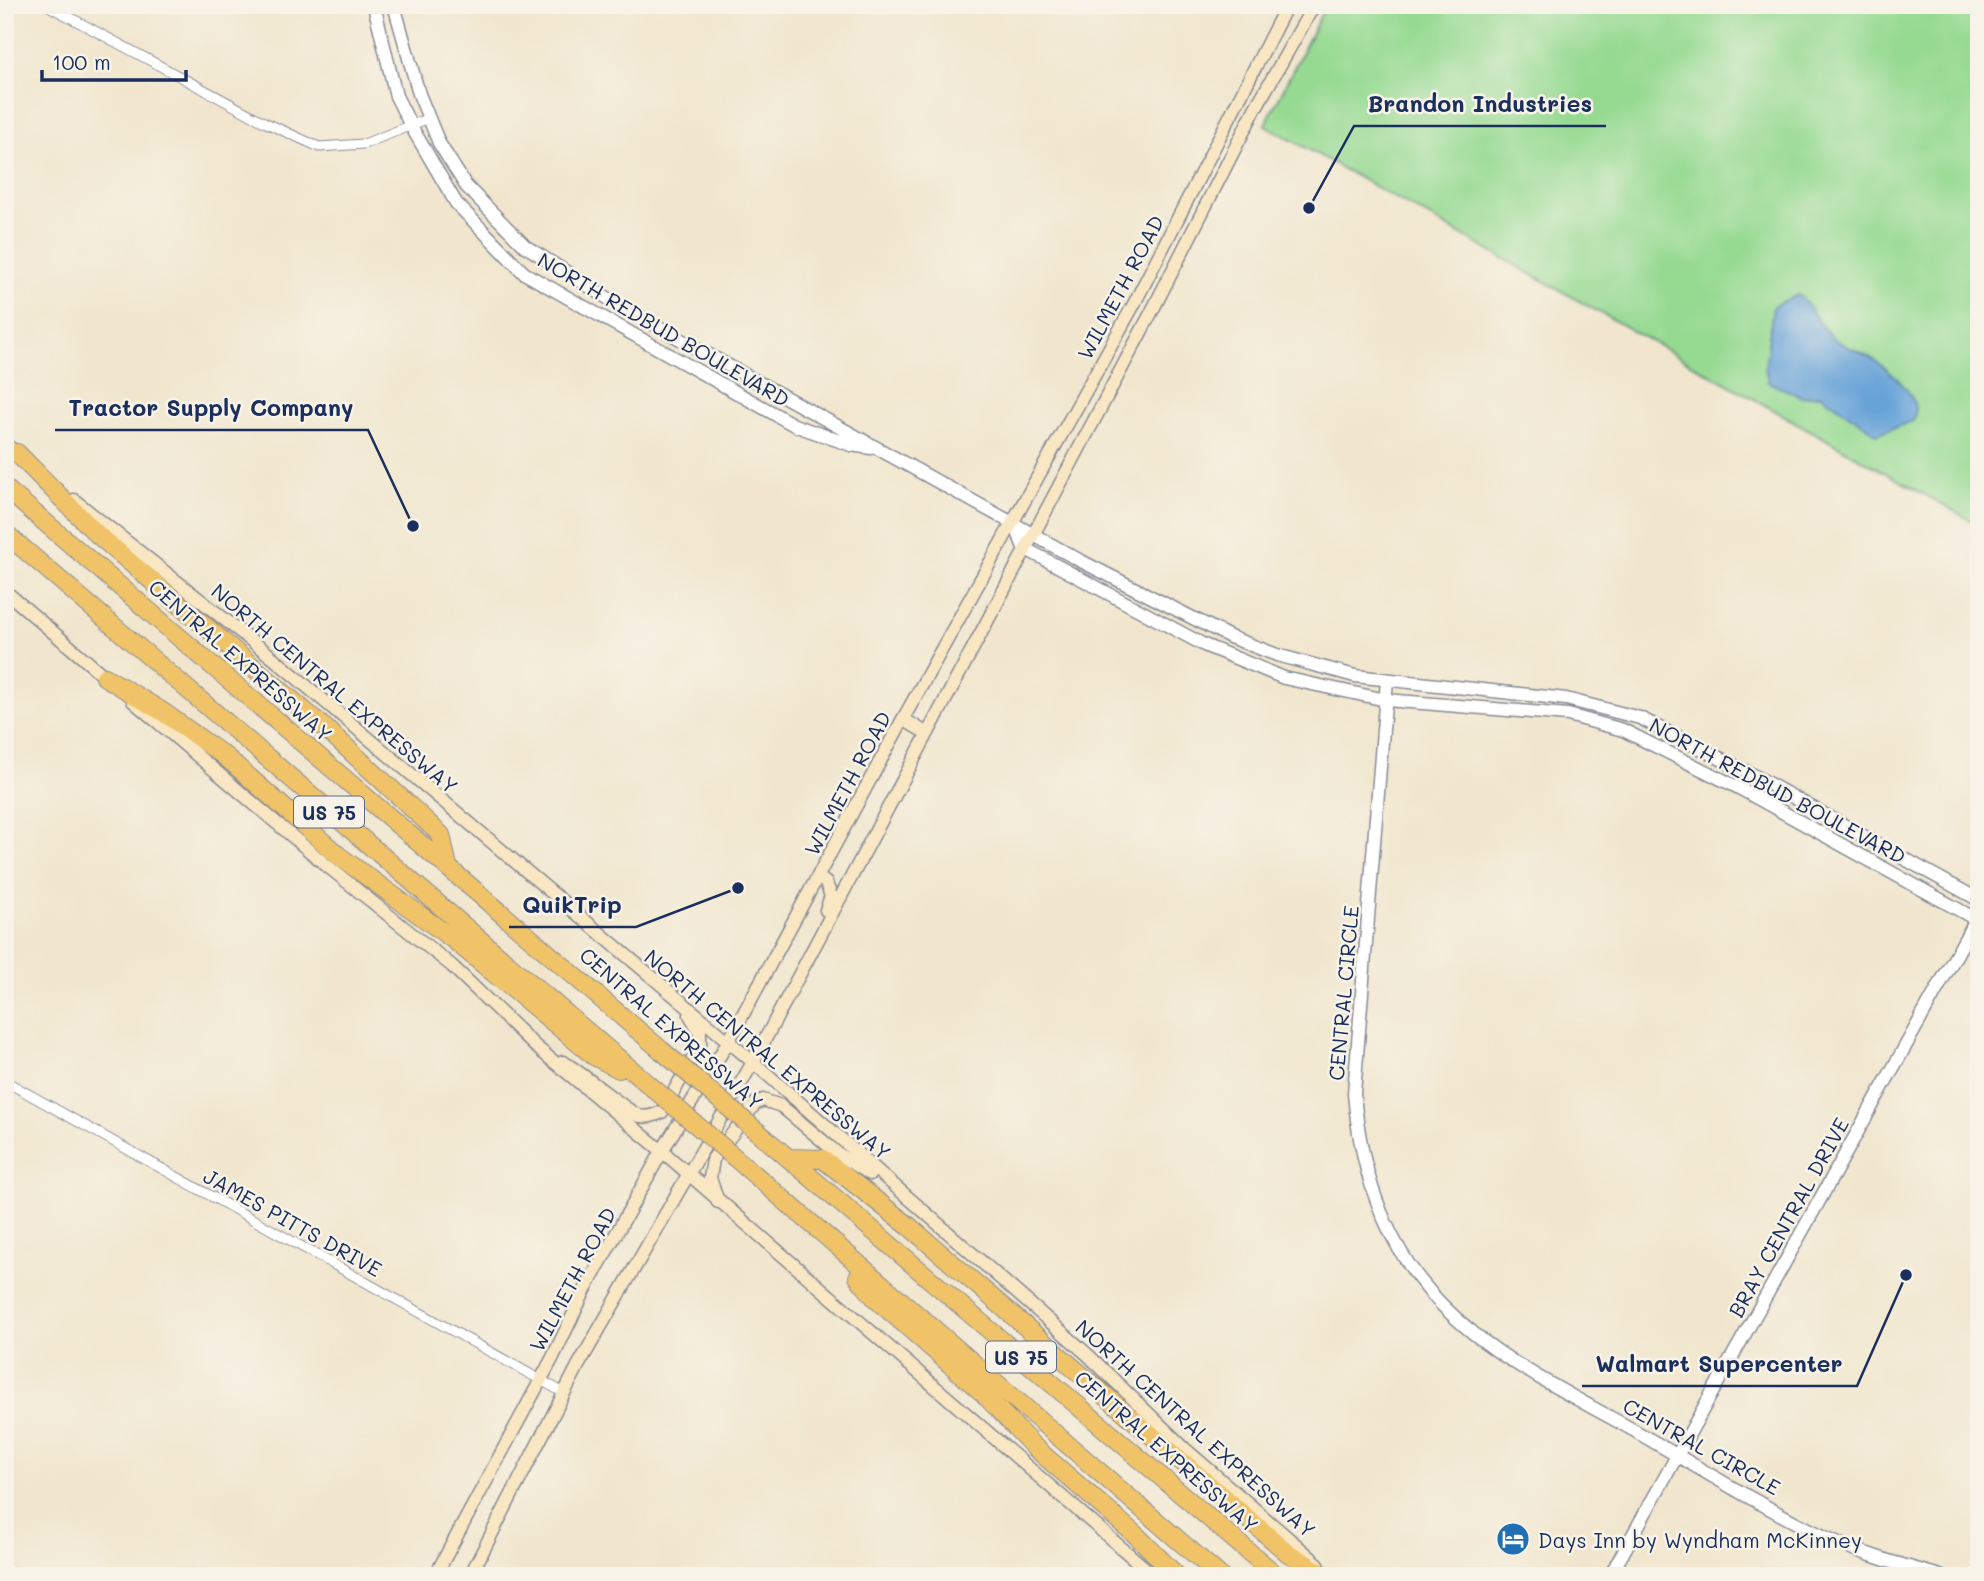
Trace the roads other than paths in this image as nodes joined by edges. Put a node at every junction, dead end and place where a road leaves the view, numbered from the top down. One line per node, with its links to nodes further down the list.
1 (47, 5): 7 (street)
2 (374, 5): 7 (street, NORTH REDBUD BOULEVARD)
3 (394, 5): 6 (street, NORTH REDBUD BOULEVARD)
4 (1287, 5): 8 (main road, WILMETH ROAD)
5 (1314, 5): 9 (main road, WILMETH ROAD)
6 (429, 118): 7 (street); 11 (street, NORTH REDBUD BOULEVARD)
7 (411, 126): 11 (street, NORTH REDBUD BOULEVARD)
8 (1218, 140): 9 (main road); 13 (main road, WILMETH ROAD)
9 (1234, 148): 15 (main road, WILMETH ROAD)
10 (11, 448): 27 (highway); 32 (main road, NORTH CENTRAL EXPRESSWAY)
11 (882, 450): 13 (street, NORTH REDBUD BOULEVARD)
12 (5, 488): 27 (highway, CENTRAL EXPRESSWAY / US 75)
13 (1015, 524): 15 (street, NORTH REDBUD BOULEVARD); 16 (street); 22 (main road, WILMETH ROAD)
14 (5, 533): 37 (highway, US 75)
15 (1032, 533): 16 (main road, WILMETH ROAD); 19 (street, NORTH REDBUD BOULEVARD)
16 (1024, 548): 20 (street, NORTH REDBUD BOULEVARD); 24 (main road, WILMETH ROAD)
17 (5, 592): 18 (main road)
18 (105, 677): 34 (main road); 37 (highway)
19 (1387, 680): 20 (street, CENTRAL CIRCLE); 21 (street, NORTH REDBUD BOULEVARD)
20 (1386, 700): 23 (street, NORTH REDBUD BOULEVARD); 46 (street, CENTRAL CIRCLE)
21 (1618, 711): 23 (street); 25 (street, NORTH REDBUD BOULEVARD)
22 (903, 719): 24 (main road); 28 (main road, WILMETH ROAD)
23 (1613, 727): 26 (street, NORTH REDBUD BOULEVARD)
24 (926, 733): 31 (main road, WILMETH ROAD)
25 (1816, 810): 26 (street); 29 (street, NORTH REDBUD BOULEVARD)
26 (1808, 825): 30 (street, NORTH REDBUD BOULEVARD)
27 (448, 867): 39 (highway, CENTRAL EXPRESSWAY / US 75, bridge)
28 (818, 877): 31 (main road); 33 (main road, WILMETH ROAD)
29 (1979, 901)
30 (1978, 918): 46 (street, BRAY CENTRAL DRIVE)
31 (785, 999): 35 (main road, WILMETH ROAD)
32 (687, 1010): 33 (main road, NORTH CENTRAL EXPRESSWAY); 34 (main road)
33 (728, 1042): 35 (main road, NORTH CENTRAL EXPRESSWAY); 38 (main road, WILMETH ROAD)
34 (535, 1046): 38 (main road)
35 (753, 1062): 40 (main road, WILMETH ROAD); 41 (main road, NORTH CENTRAL EXPRESSWAY)
36 (5, 1081): 44 (street, JAMES PITTS DRIVE)
37 (654, 1089): 43 (highway, US 75, bridge)
38 (662, 1152): 40 (main road); 44 (main road, WILMETH ROAD)
39 (788, 1158): 52 (highway, CENTRAL EXPRESSWAY / US 75); 53 (highway)
40 (687, 1174): 42 (main road); 45 (main road, WILMETH ROAD)
41 (898, 1191): 42 (main road); 54 (main road, NORTH CENTRAL EXPRESSWAY)
42 (718, 1203): 49 (main road)
43 (826, 1239): 50 (highway); 51 (highway, US 75)
44 (541, 1380): 45 (street, JAMES PITTS DRIVE); 47 (main road, WILMETH ROAD)
45 (564, 1393): 48 (main road, WILMETH ROAD)
46 (1676, 1454): 55 (street, BRAY CENTRAL DRIVE); 56 (street, CENTRAL CIRCLE)
47 (436, 1576)
48 (470, 1576)
49 (1154, 1576)
50 (1177, 1576)
51 (1220, 1576)
52 (1277, 1576)
53 (1326, 1576)
54 (1331, 1576)
55 (1610, 1576)
56 (1940, 1576)

